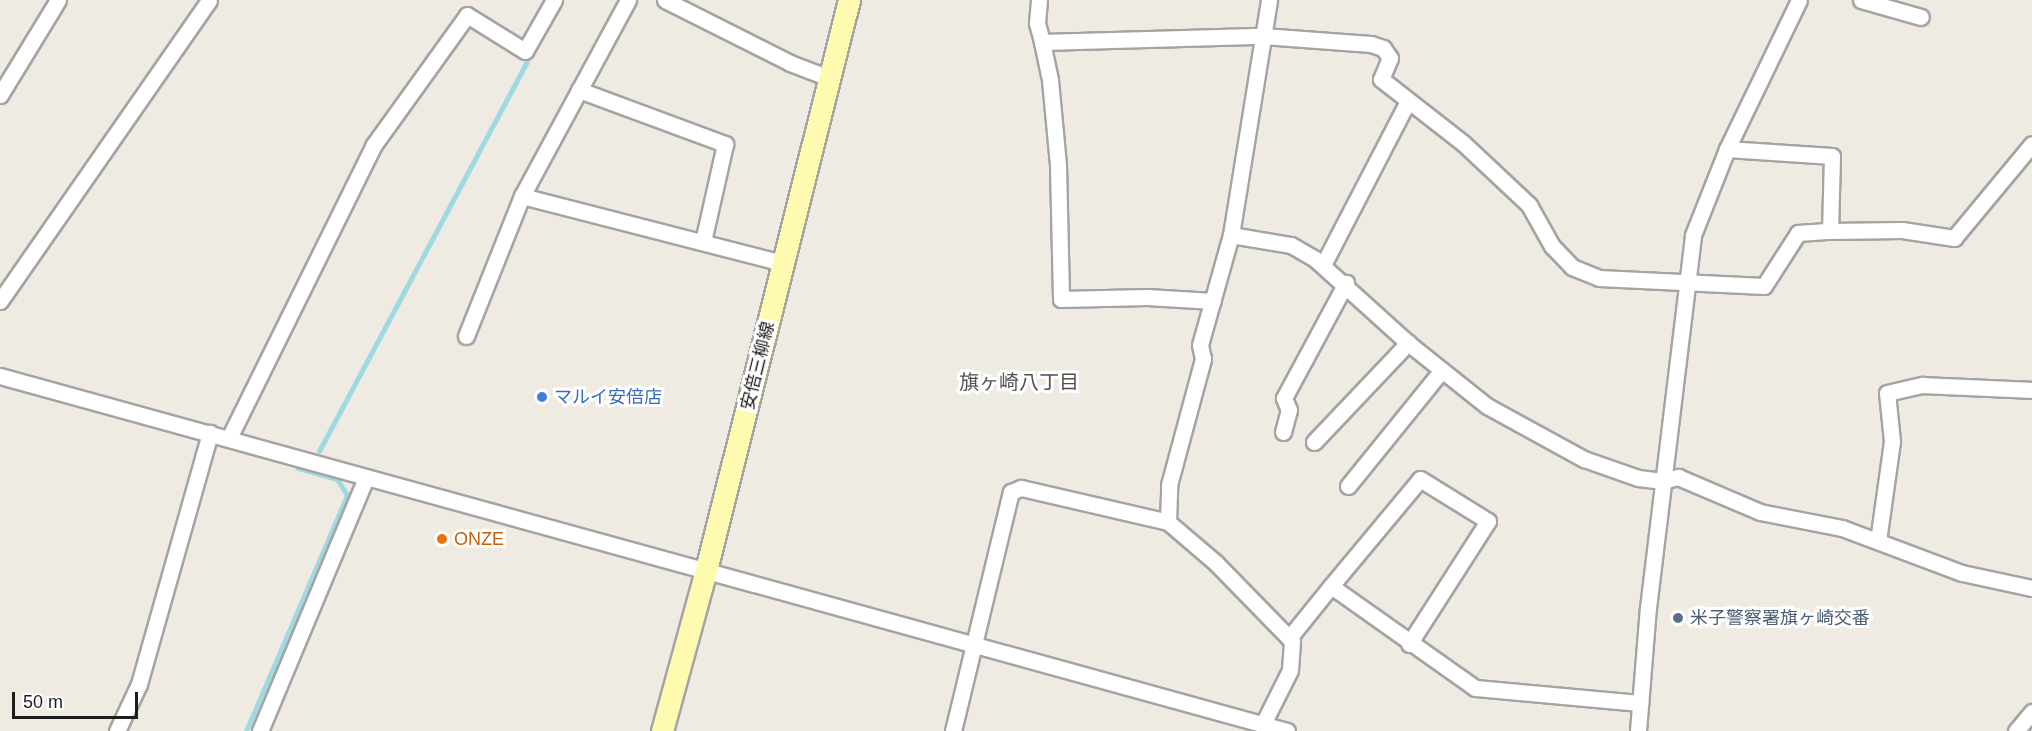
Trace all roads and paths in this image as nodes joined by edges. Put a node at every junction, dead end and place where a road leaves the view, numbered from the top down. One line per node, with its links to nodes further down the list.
1 (58, 0): 16 (street)
2 (209, 0): 28 (street)
3 (554, 0): 37 (street)
4 (628, 0): 15 (street)
5 (664, 0): 14 (street)
6 (849, 0): 14 (street, 安倍三柳線)
7 (1039, 0): 13 (street)
8 (1269, 0): 12 (street)
9 (1799, 0): 19 (street)
10 (1861, 0): 11 (street)
11 (1922, 17)
12 (1263, 36): 13 (street); 17 (street); 22 (street)
13 (1042, 42): 29 (street)
14 (829, 78): 24 (street, 安倍三柳線)
15 (579, 90): 20 (street); 23 (street)
16 (0, 95)
17 (1407, 102): 25 (street); 26 (street)
18 (2032, 144): 21 (street)
19 (1727, 149): 21 (street); 26 (street)
20 (522, 196): 23 (street); 30 (street)
21 (1830, 231): 26 (street)
22 (1231, 235): 25 (street); 29 (street)
23 (703, 242): 24 (street)
24 (783, 263): 44 (street, 安倍三柳線)
25 (1323, 265): 27 (street)
26 (1687, 280): 40 (street)
27 (1346, 283): 31 (street); 35 (street)
28 (0, 301)
29 (1213, 301): 42 (street)
30 (466, 336)
31 (1408, 343): 32 (street); 38 (street)
32 (1442, 370): 40 (street); 41 (street)
33 (0, 376): 36 (street)
34 (2032, 390): 43 (street)
35 (1283, 432)
36 (210, 433): 37 (street); 54 (street)
37 (229, 438): 39 (street)
38 (1314, 442)
39 (366, 477): 44 (street); 55 (street)
40 (1663, 480): 43 (street); 50 (street)
41 (1348, 486)
42 (1168, 522): 47 (street); 49 (street)
43 (1878, 541): 46 (street)
44 (706, 570): 49 (street); 56 (street, 安倍三柳線)
45 (1331, 586): 47 (street); 48 (street); 48 (street)
46 (2032, 588)
47 (1288, 638): 52 (street)
48 (1409, 644): 50 (street)
49 (976, 645): 53 (street); 57 (street)
50 (1640, 704): 59 (street)
51 (2032, 712): 60 (street)
52 (1263, 724): 53 (street); 58 (street)
53 (1240, 725)
54 (120, 730)
55 (260, 731)
56 (662, 731)
57 (953, 731)
58 (1287, 731)
59 (1638, 731)
60 (2016, 731)

